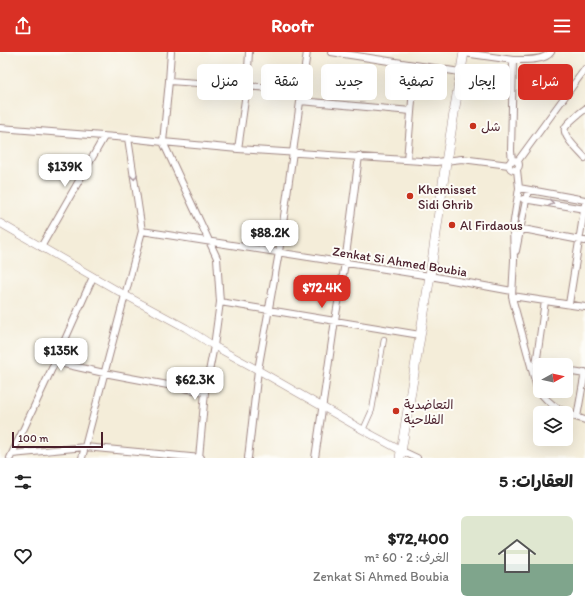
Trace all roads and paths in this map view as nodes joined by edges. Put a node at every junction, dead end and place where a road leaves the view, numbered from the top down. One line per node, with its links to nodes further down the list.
1 (171, 52): 14 (street)
2 (249, 52): 9 (street)
3 (307, 52): 10 (street)
4 (331, 52): 7 (street)
5 (464, 52): 8 (street); 12 (main road)
6 (551, 52): 8 (street)
7 (379, 55): 11 (street)
8 (514, 60): 32 (street)
9 (248, 64)
10 (306, 64)
11 (411, 64)
12 (462, 64)
13 (585, 69): 32 (street)
14 (169, 81): 15 (street); 25 (street)
15 (197, 83)
16 (245, 100): 26 (street)
17 (412, 100): 21 (street)
18 (456, 100): 31 (main road)
19 (300, 101): 21 (street); 27 (street)
20 (585, 109): 29 (street)
21 (411, 111): 30 (street)
22 (0, 128): 23 (street)
23 (104, 137): 24 (street); 45 (street)
24 (128, 138): 25 (street); 42 (street, one-way to 42)
25 (164, 142): 26 (street); 44 (street)
26 (238, 149): 27 (street)
27 (293, 152): 28 (street); 46 (street)
28 (359, 156): 30 (street); 48 (street)
29 (585, 158)
30 (408, 160): 31 (street)
31 (446, 162): 32 (street); 49 (main road)
32 (513, 162): 33 (street)
33 (519, 188): 34 (street); 35 (street)
34 (528, 190): 36 (street); 37 (street)
35 (518, 197): 36 (street); 40 (street)
36 (527, 200): 38 (street, one-way to 38); 41 (street)
37 (585, 200)
38 (585, 207): 43 (street)
39 (0, 223): 45 (street)
40 (513, 227): 41 (street); 47 (street)
41 (521, 228): 43 (street); 47 (street)
42 (142, 232): 44 (street, Zenkat Si Ahmed Boubia); 52 (street)
43 (582, 240): 55 (street)
44 (210, 242): 46 (street, Zenkat Si Ahmed Boubia); 54 (street)
45 (41, 247): 50 (street)
46 (279, 252): 48 (street, Zenkat Si Ahmed Boubia); 57 (street)
47 (514, 260): 51 (street)
48 (345, 263): 49 (street, Zenkat Si Ahmed Boubia); 58 (street)
49 (430, 276): 51 (street, Zenkat Si Ahmed Boubia); 59 (main road)
50 (93, 277): 52 (street); 64 (street)
51 (512, 293): 53 (street, Zenkat Si Ahmed Boubia); 63 (street)
52 (125, 295): 61 (street); 67 (street)
53 (545, 301): 55 (street, Zenkat Si Ahmed Boubia); 62 (street)
54 (220, 302): 57 (street); 61 (street)
55 (569, 304): 56 (street, Zenkat Si Ahmed Boubia)
56 (585, 307)
57 (269, 310): 58 (street); 65 (street)
58 (335, 320): 59 (street); 71 (street)
59 (420, 335): 76 (main road)
60 (384, 339): 74 (street)
61 (214, 346): 65 (street); 69 (street)
62 (536, 358)
63 (533, 359)
64 (55, 362): 67 (street); 77 (street)
65 (258, 370): 71 (street); 80 (street)
66 (573, 372): 68 (street)
67 (104, 373): 69 (street); 75 (street)
68 (585, 373): 72 (street)
69 (205, 392): 79 (street)
70 (545, 398): 72 (street)
71 (322, 407): 74 (street); 81 (street)
72 (577, 417): 73 (street)
73 (585, 420)
74 (363, 430): 76 (street)
75 (85, 447): 77 (street); 78 (street); 79 (street)
76 (401, 454): 82 (street)
77 (11, 456)
78 (82, 458)
79 (200, 458)
80 (248, 458)
81 (315, 458)
82 (417, 458)

